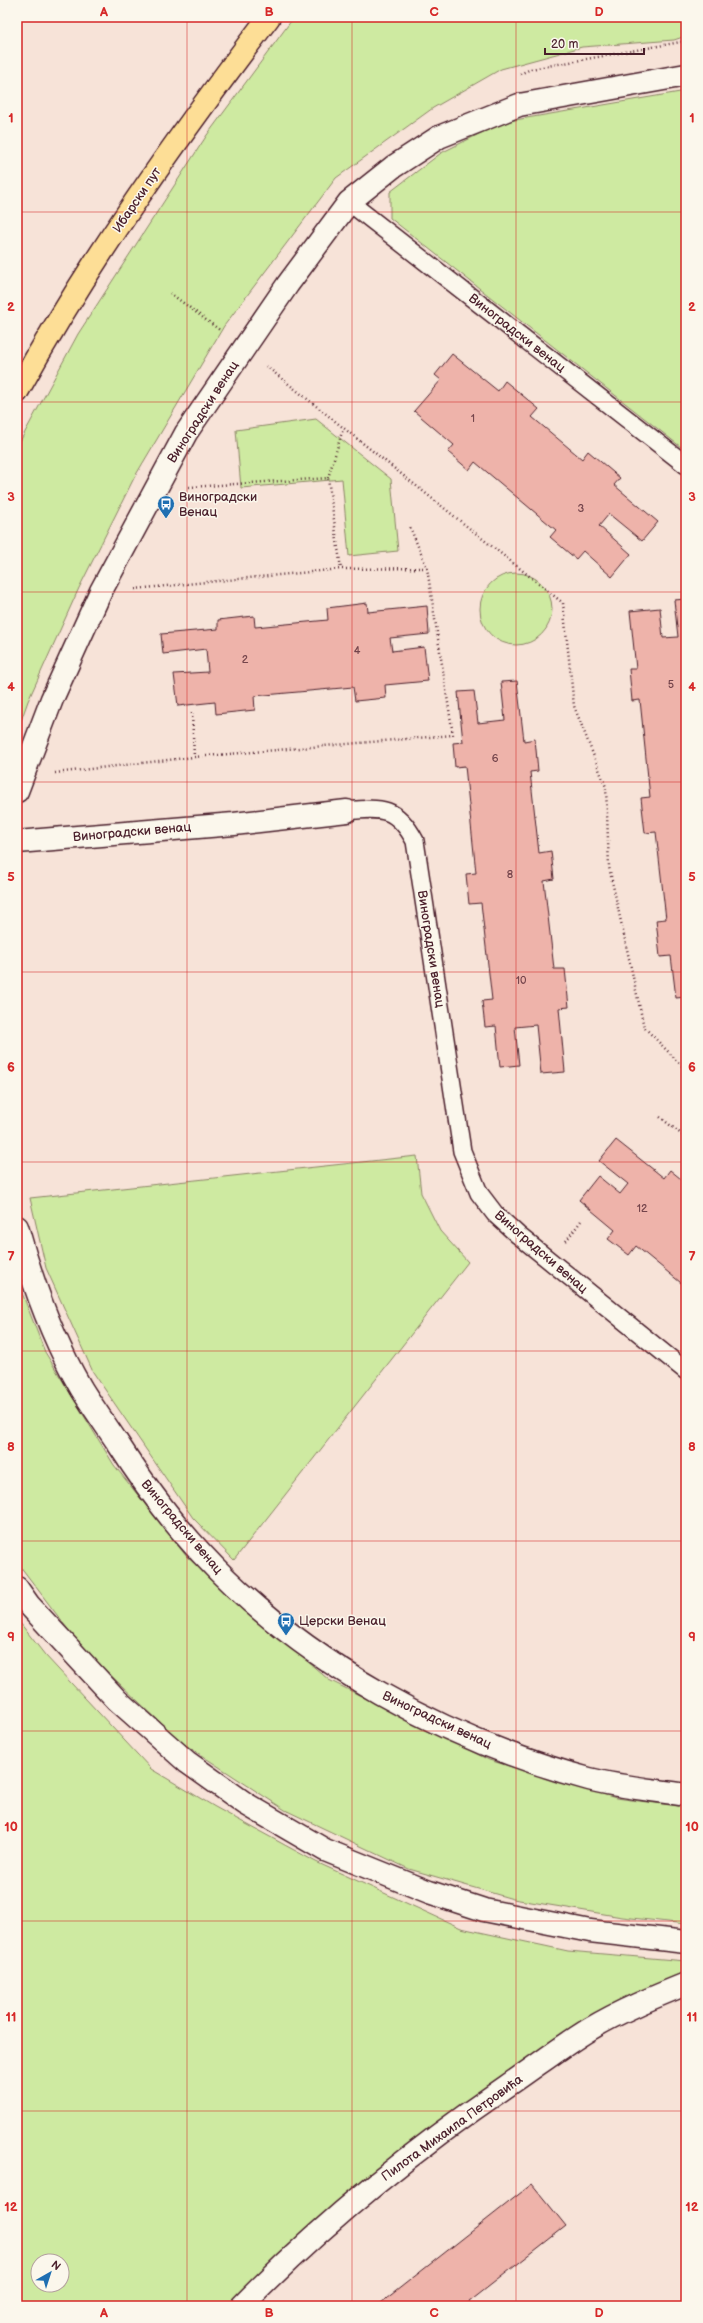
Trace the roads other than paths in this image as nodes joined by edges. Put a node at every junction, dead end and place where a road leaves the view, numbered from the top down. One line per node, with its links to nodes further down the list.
1 (269, 17): 4 (main road, Ибарски пут)
2 (686, 75): 3 (street, Виноградски венац)
3 (349, 202): 5 (lane, Виноградски венац); 6 (street, Виноградски венац)
4 (17, 392)
5 (686, 465)
6 (17, 791)
7 (347, 811): 8 (street, Виноградски венац); 10 (lane, Виноградски венац)
8 (17, 842)
9 (17, 1227): 12 (street, Виноградски венац)
10 (686, 1371)
11 (17, 1588): 13 (street)
12 (686, 1795)
13 (686, 1942)
14 (686, 1984): 15 (street, Пилота Михаила Петровића)
15 (242, 2306)

